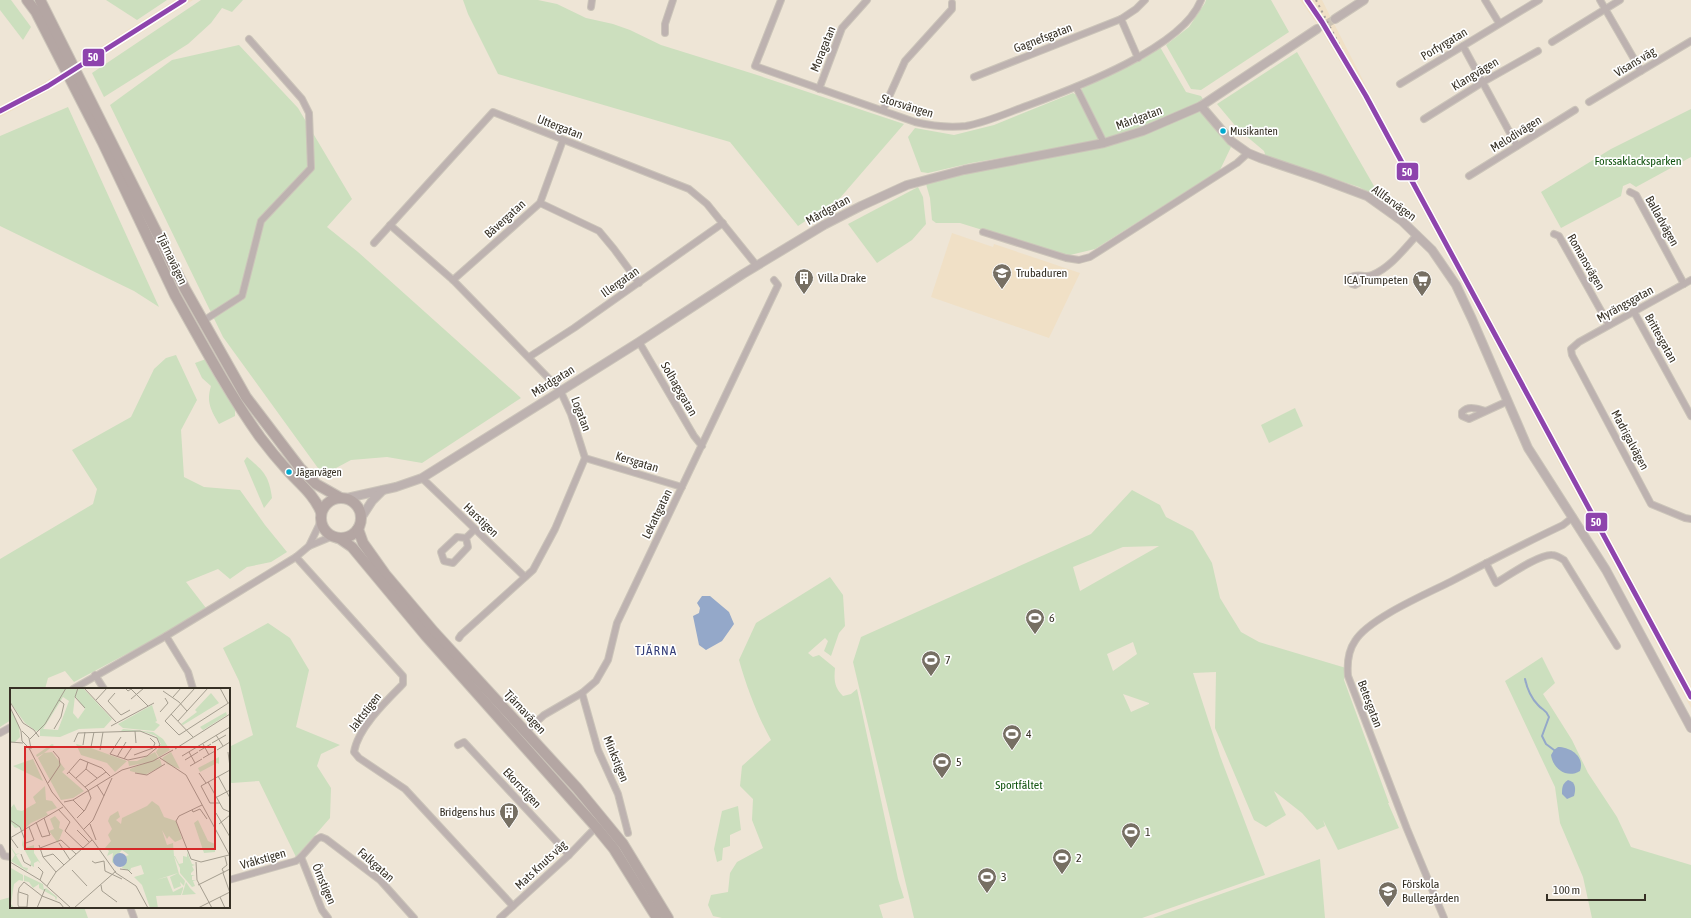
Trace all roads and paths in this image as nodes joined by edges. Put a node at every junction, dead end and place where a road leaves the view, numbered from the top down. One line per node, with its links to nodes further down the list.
1 (27, 0): 75 (highway, Tjärnavägen)
2 (40, 0): 60 (highway, Tjärnavägen)
3 (592, 0): 15 (street)
4 (672, 0): 21 (street)
5 (781, 0): 33 (street, Storsvängen)
6 (866, 0): 33 (street, Moragatan)
7 (1144, 0): 17 (street, Gagnefsgatan)
8 (1202, 0): 27 (street, Storsvängen)
9 (1364, 0): 18 (street)
10 (1485, 0): 19 (street)
11 (1539, 0): 19 (street, Porfyrgatan)
12 (1600, 0): 16 (street)
13 (1620, 0): 16 (street)
14 (952, 3): 36 (street)
15 (591, 7)
16 (1605, 9): 24 (street); 28 (street)
17 (1121, 19): 27 (street); 29 (street, Gagnefsgatan)
18 (1335, 19)
19 (1499, 23): 25 (street, Porfyrgatan)
20 (1317, 29): 35 (street, Mårdgatan)
21 (665, 33)
22 (249, 39): 60 (street)
23 (1691, 41): 28 (street, Visans väg)
24 (1552, 42)
25 (1463, 46): 30 (street); 31 (street, Porfyrgatan)
26 (1538, 50): 30 (street, Klangvägen)
27 (1138, 58): 32 (street, Storsvängen)
28 (1641, 71): 34 (street, Visans väg)
29 (974, 77)
30 (1482, 82): 38 (street, Klangvägen); 41 (street)
31 (1400, 84)
32 (1076, 87): 36 (street, Storsvängen); 40 (street)
33 (820, 89): 36 (street, Storsvängen)
34 (1589, 102)
35 (1201, 106): 40 (street, Mårdgatan); 42 (street, Allfarvägen)
36 (883, 110)
37 (1575, 110): 41 (street, Melodivägen)
38 (1424, 119)
39 (562, 140): 45 (street, Bävergatan); 46 (street, Uttergatan); 47 (street, Uttergatan)
40 (1104, 143): 52 (street, Mårdgatan)
41 (1517, 146): 43 (street, Melodivägen)
42 (1248, 153): 48 (street); 50 (street, Allfarvägen)
43 (1468, 176)
44 (1630, 192): 58 (street, Balladvägen)
45 (540, 203): 54 (street, Bävergatan); 57 (street)
46 (723, 223): 52 (street, Uttergatan); 57 (street, Illergatan)
47 (390, 225): 51 (street, Uttergatan); 54 (street, Logatan)
48 (983, 232)
49 (1554, 234): 61 (street, Romansvägen)
50 (1417, 235): 53 (street); 66 (street, Allfarvägen)
51 (374, 243)
52 (756, 266): 62 (street, Mårdgatan)
53 (1371, 276)
54 (454, 280): 64 (street, Logatan)
55 (774, 280): 69 (street, Lekattgatan)
56 (1691, 280): 58 (street, Myrängsgatan)
57 (639, 283): 64 (street, Illergatan)
58 (1684, 284): 59 (street, Myrängsgatan)
59 (1634, 312): 61 (street, Myrängsgatan); 68 (street, Brittesgatan)
60 (203, 321): 74 (highway, Tjärnavägen)
61 (1609, 325): 63 (street, Myrängsgatan)
62 (639, 342): 65 (street, Mårdgatan); 69 (street, Solhagsgatan)
63 (1571, 349): 78 (street, Madrigalvägen)
64 (529, 357): 65 (street, Logatan)
65 (560, 390): 70 (street, Logatan); 71 (street, Mårdgatan)
66 (1508, 401): 67 (street); 76 (street, Allfarvägen)
67 (1486, 411)
68 (1691, 416)
69 (702, 446): 72 (street, Lekattgatan)
70 (584, 458): 72 (street, Kersgatan); 86 (street)
71 (422, 478): 73 (street, Mårdgatan); 80 (street, Harstigen)
72 (682, 487): 94 (street, Lekattgatan)
73 (384, 490): 74 (street, Mårdgatan); 77 (street, Mårdgatan)
74 (343, 498): 75 (highway); 77 (highway)
75 (321, 517): 81 (highway); 83 (street)
76 (1573, 517): 85 (street, Betesgatan); 96 (street, Allfarvägen)
77 (361, 518): 79 (highway)
78 (1691, 519)
79 (358, 529): 81 (highway); 97 (highway, Tjärnavägen)
80 (475, 529): 82 (street); 86 (street, Harstigen)
81 (336, 537): 83 (street); 100 (highway, Tjärnavägen)
82 (466, 538): 82 (street)
83 (309, 546): 84 (street)
84 (296, 557): 87 (street); 108 (street, Jaktstigen)
85 (1486, 563): 89 (street); 116 (street, Betesgatan)
86 (526, 577): 88 (street)
87 (166, 636): 90 (street); 93 (street)
88 (459, 638)
89 (1618, 646)
90 (95, 675): 91 (street); 92 (street)
91 (75, 688)
92 (103, 688)
93 (193, 688)
94 (582, 693): 97 (street, Lekattgatan); 101 (street, Minkstigen)
95 (10, 728): 98 (street)
96 (1691, 728)
97 (526, 732): 115 (highway, Tjärnavägen)
98 (0, 733)
99 (458, 745): 104 (street, Ekorrstigen)
100 (596, 827): 104 (street, Mats Knuts väg); 114 (highway, Tjärnavägen)
101 (628, 834)
102 (317, 839): 106 (street, Vråkstigen); 112 (street, Falkgatan)
103 (0, 848): 105 (street)
104 (569, 855): 108 (street, Mats Knuts väg)
105 (10, 857)
106 (301, 857): 107 (street, Vråkstigen); 111 (street, Örnstigen)
107 (230, 880)
108 (513, 906): 113 (street, Mats Knuts väg)
109 (132, 908): 110 (street)
110 (134, 918)
111 (328, 918)
112 (414, 918)
113 (500, 918)
114 (657, 918)
115 (668, 918)
116 (1444, 918)

